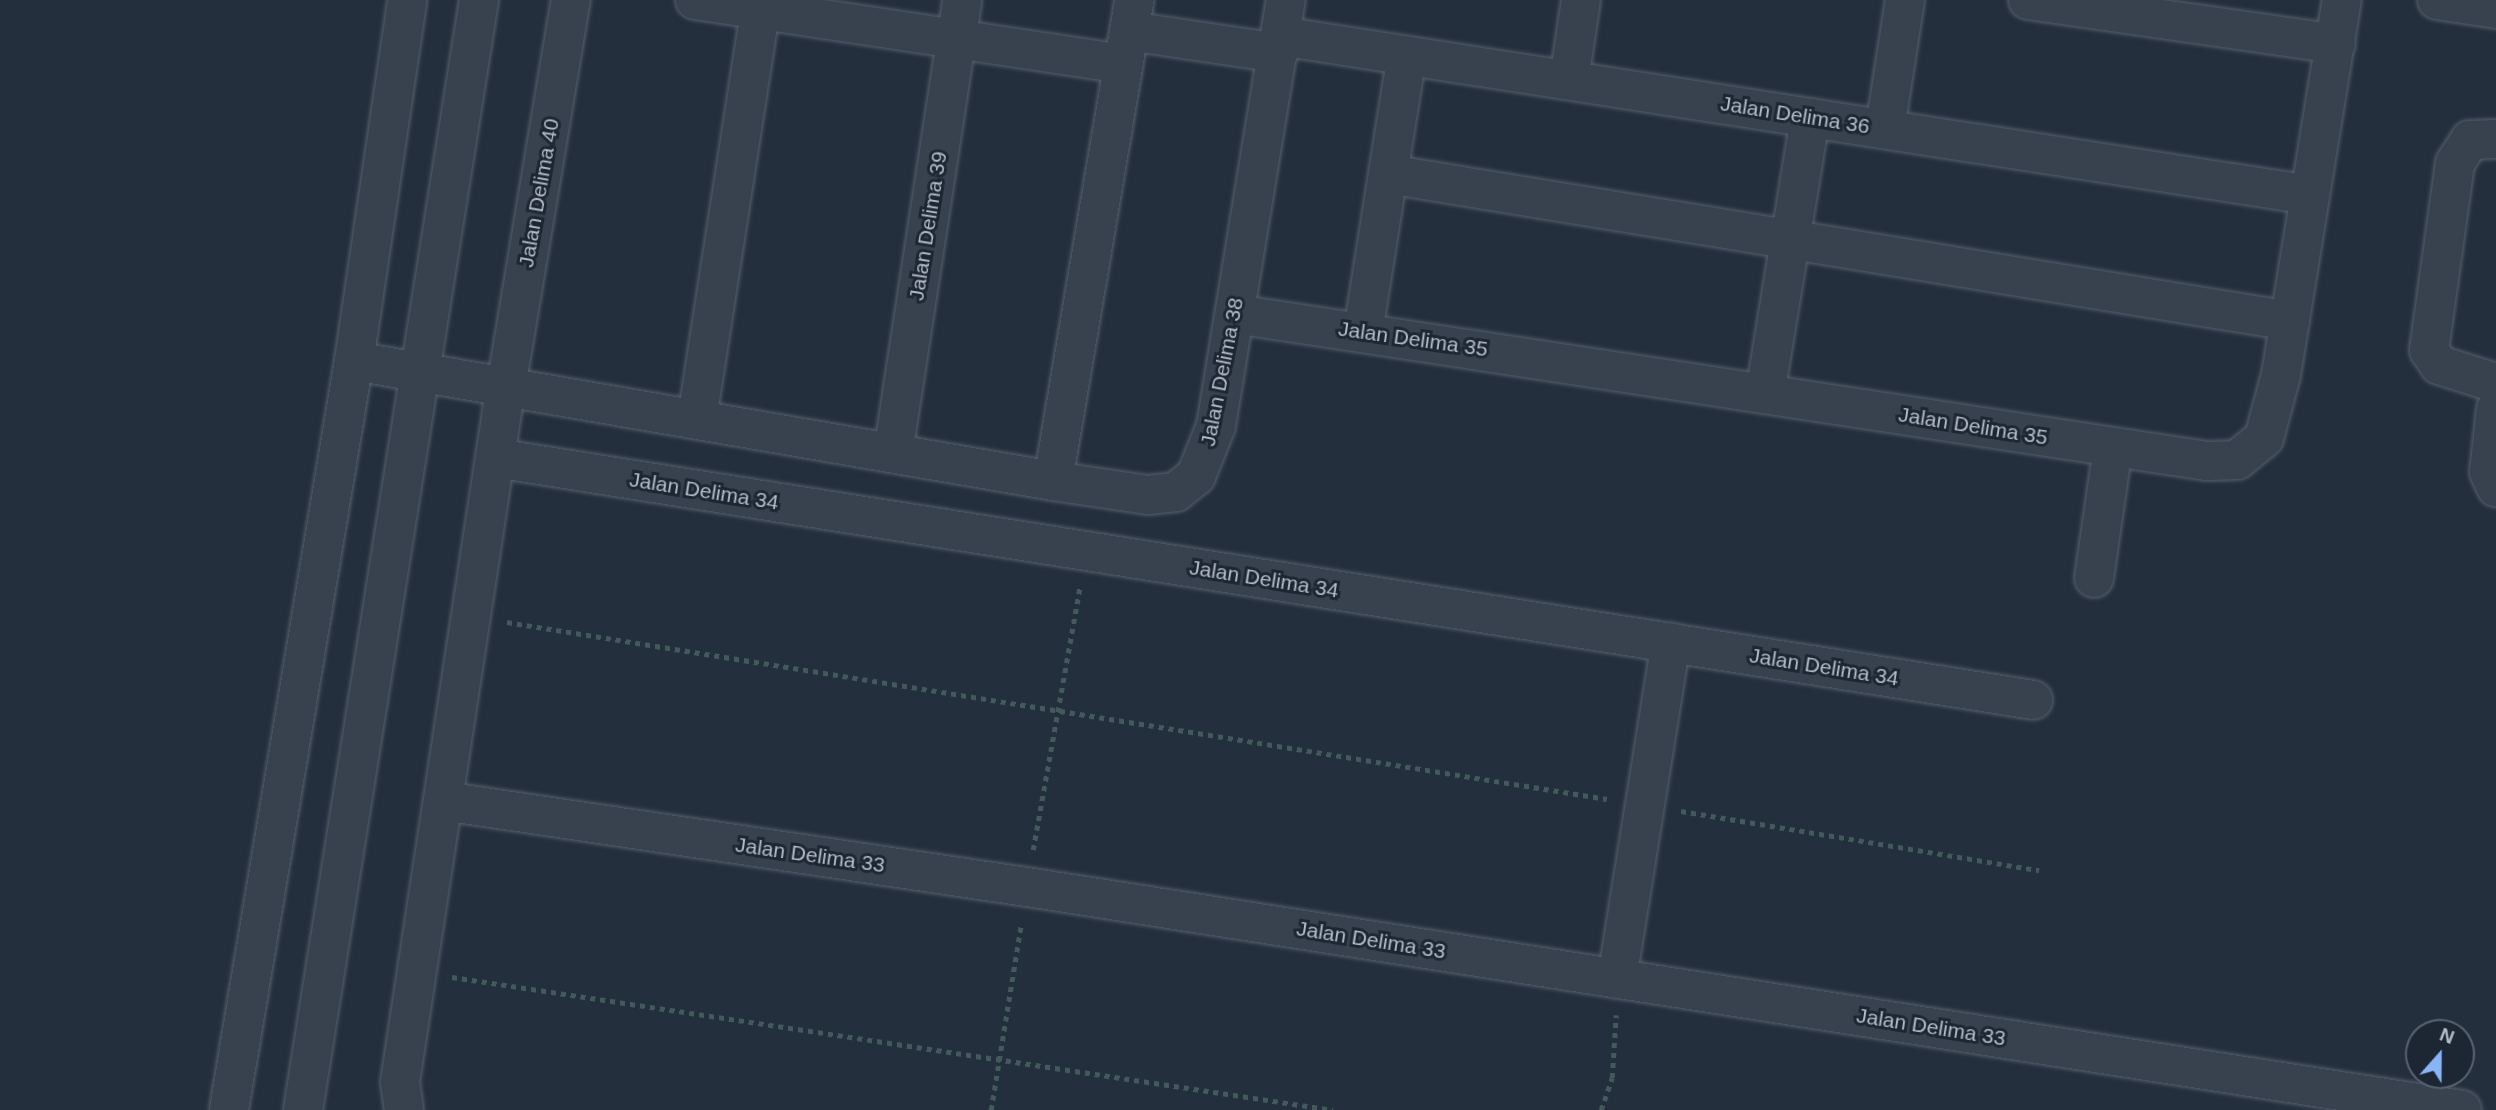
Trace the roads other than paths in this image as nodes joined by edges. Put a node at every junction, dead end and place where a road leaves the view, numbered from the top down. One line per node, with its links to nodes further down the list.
1 (407, 0): 28 (street)
2 (479, 0): 29 (street)
3 (571, 0): 30 (street, Jalan Delima 40)
4 (695, 0): 11 (street, Jalan Delima 36)
5 (962, 0): 15 (street, Jalan Delima 39)
6 (1581, 0): 18 (street)
7 (1905, 0): 20 (street)
8 (2028, 0): 16 (street)
9 (2342, 0): 16 (street, Jalan Delima 35)
10 (2437, 0): 12 (street)
11 (762, 5): 15 (street, Jalan Delima 36); 33 (street)
12 (2496, 9)
13 (1281, 30): 14 (street, Jalan Delima 36); 17 (street, Jalan Delima 36); 25 (street, Jalan Delima 38)
14 (1128, 32): 15 (street, Jalan Delima 36); 37 (street)
15 (956, 39): 35 (street, Jalan Delima 39)
16 (2336, 44): 23 (street, Jalan Delima 35)
17 (1407, 55): 18 (street, Jalan Delima 36); 22 (street)
18 (1569, 80): 19 (street, Jalan Delima 36)
19 (1810, 118): 20 (street, Jalan Delima 36); 24 (street)
20 (1885, 129): 23 (street, Jalan Delima 36)
21 (2496, 139): 32 (street)
22 (1388, 174): 24 (street); 27 (street)
23 (2310, 195): 26 (street, Jalan Delima 35)
24 (1789, 240): 26 (street); 31 (street)
25 (1235, 314): 27 (street, Jalan Delima 35); 37 (street, Jalan Delima 38)
26 (2290, 321): 34 (street, Jalan Delima 35)
27 (1363, 332): 31 (street, Jalan Delima 35)
28 (354, 361): 29 (street, Jalan Delima 38); 45 (street)
29 (421, 372): 30 (street, Jalan Delima 38); 46 (street)
30 (506, 387): 33 (street, Jalan Delima 38); 36 (street, Jalan Delima 40)
31 (1765, 394): 34 (street, Jalan Delima 35)
32 (2493, 394): 38 (street)
33 (697, 419): 35 (street, Jalan Delima 38)
34 (2113, 447): 39 (street)
35 (893, 453): 37 (street, Jalan Delima 38)
36 (495, 458): 40 (street, Jalan Delima 34); 42 (street, Jalan Delima 40)
37 (1053, 481)
38 (2496, 487)
39 (2094, 578)
40 (1671, 642): 41 (street, Jalan Delima 34); 43 (street)
41 (2033, 700)
42 (443, 801): 43 (street, Jalan Delima 33); 47 (street, Jalan Delima 40)
43 (1617, 979): 44 (street, Jalan Delima 33)
44 (2296, 1097): 48 (street, Jalan Delima 33)
45 (229, 1110)
46 (303, 1110)
47 (404, 1110)
48 (2462, 1110)

